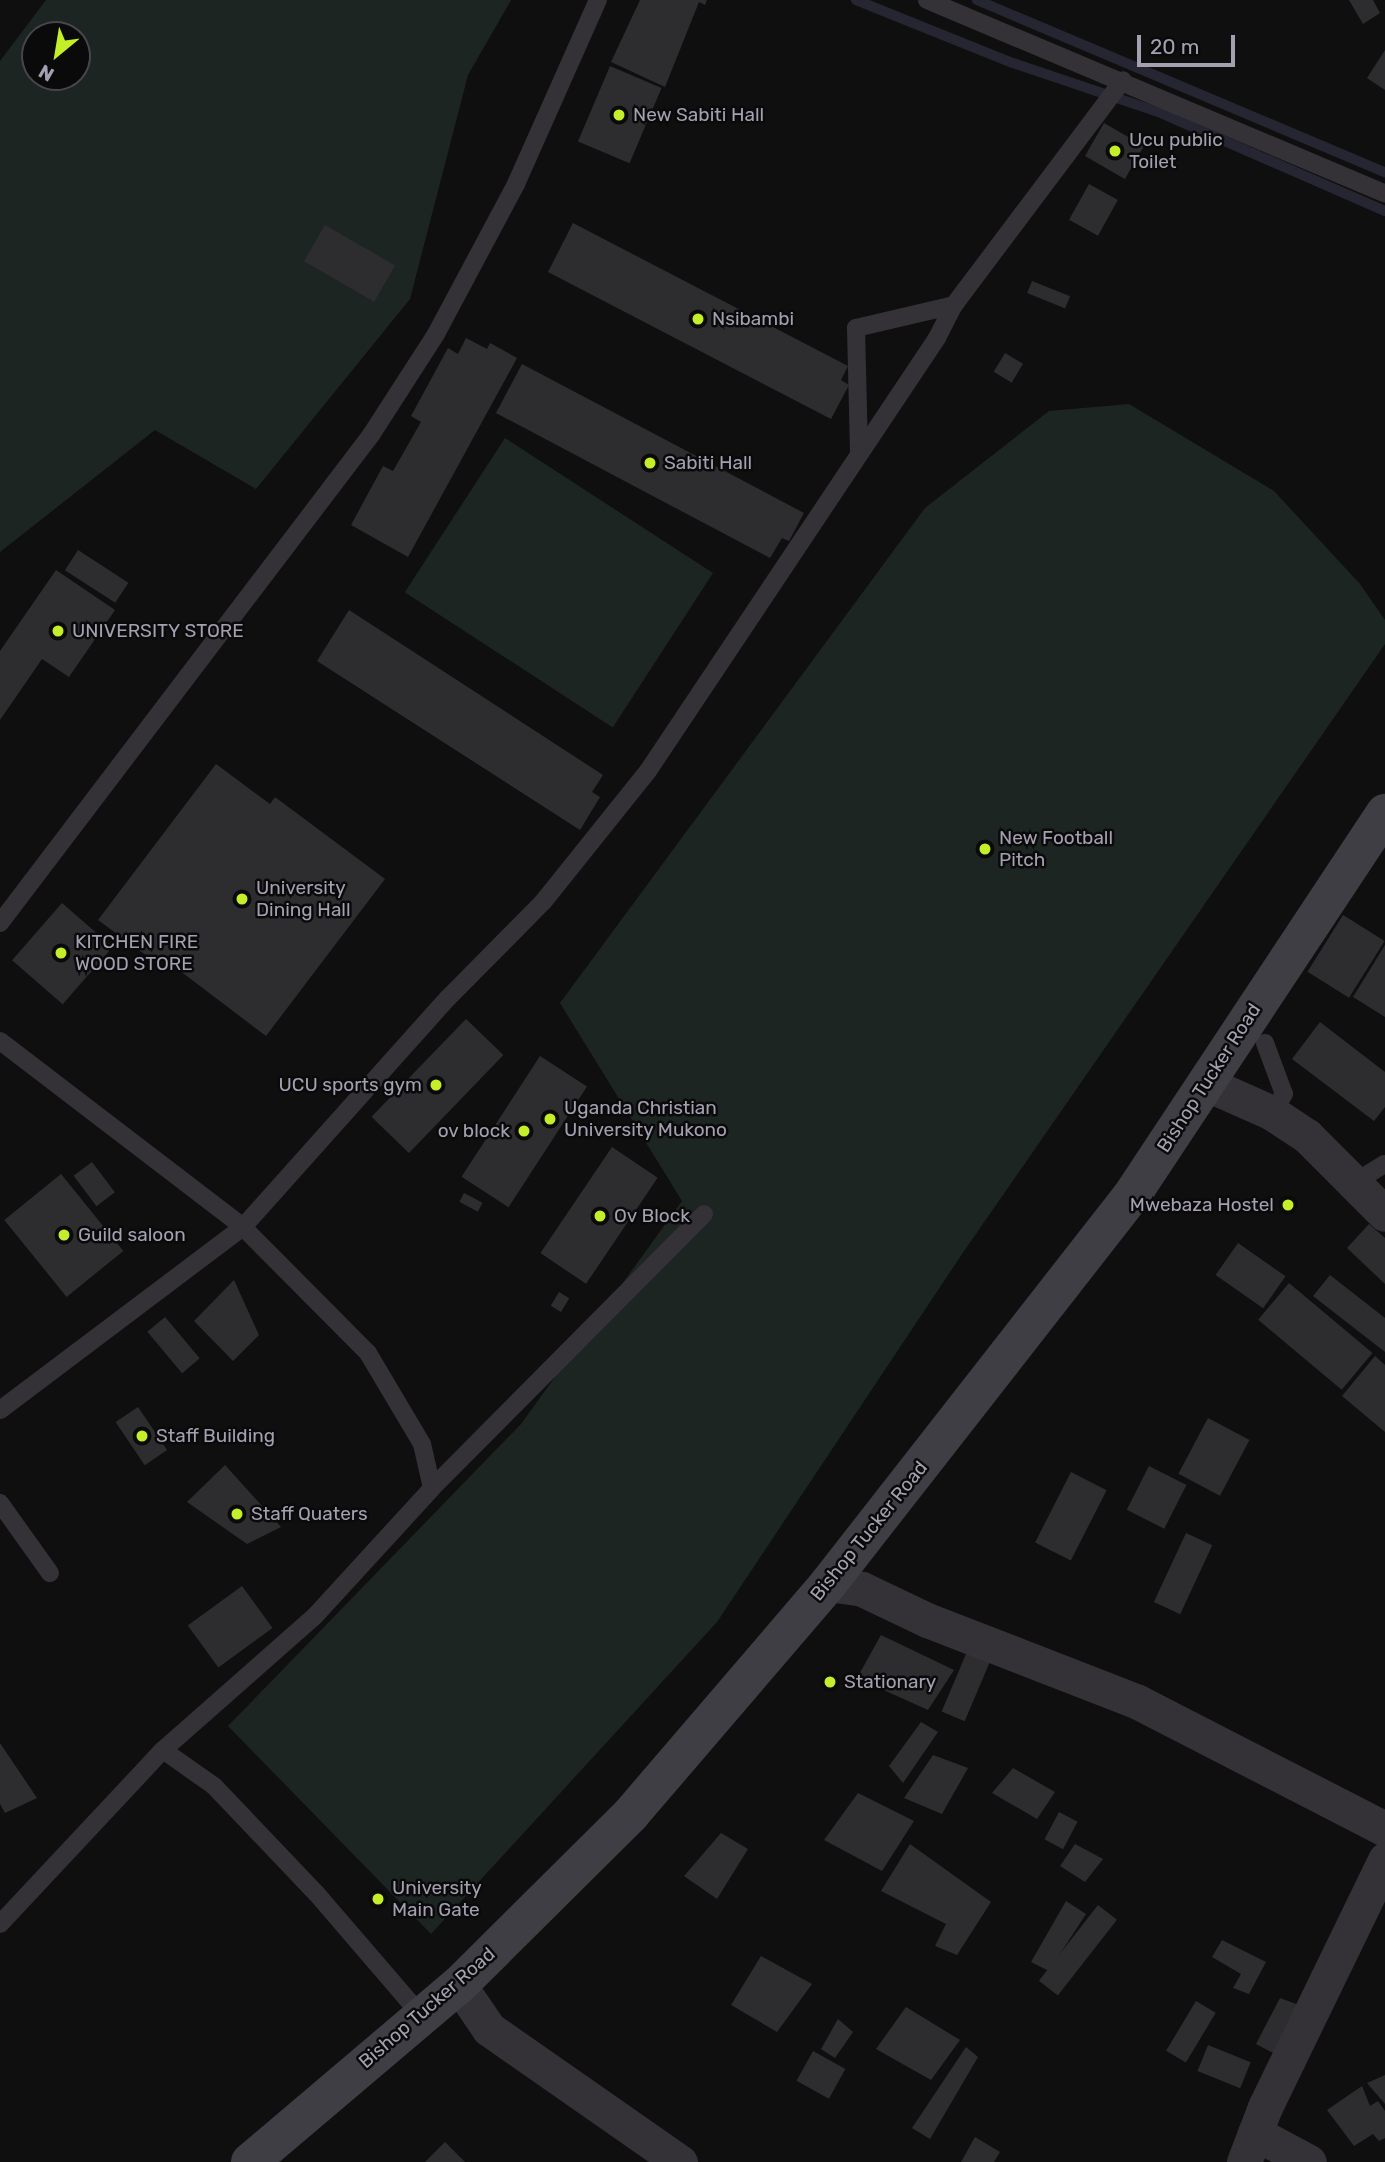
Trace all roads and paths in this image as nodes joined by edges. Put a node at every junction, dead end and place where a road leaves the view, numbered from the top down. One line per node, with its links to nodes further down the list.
1 (598, 0): 8 (lane)
2 (927, 0): 3 (lane)
3 (1123, 80): 4 (lane); 5 (lane)
4 (1385, 193)
5 (954, 306): 6 (lane); 6 (lane)
6 (859, 451): 17 (lane)
7 (1385, 813): 11 (main road, Bishop Tucker Road)
8 (0, 923)
9 (0, 1041): 17 (lane)
10 (1265, 1042): 12 (lane)
11 (1207, 1084): 12 (street); 22 (main road, Bishop Tucker Road)
12 (1272, 1113): 14 (street)
13 (1385, 1164): 14 (lane)
14 (1354, 1182): 16 (street)
15 (704, 1214): 19 (lane)
16 (1385, 1214)
17 (243, 1227): 18 (lane); 19 (lane)
18 (0, 1410)
19 (432, 1488): 23 (lane)
20 (0, 1503): 21 (lane)
21 (50, 1573)
22 (828, 1584): 24 (street); 28 (main road, Bishop Tucker Road)
23 (163, 1750): 27 (lane); 29 (lane)
24 (1385, 1829)
25 (1385, 1860): 26 (street)
26 (1376, 1904): 30 (street)
27 (0, 1924)
28 (459, 1985): 29 (main road, Bishop Tucker Road); 32 (street)
29 (420, 2014): 31 (main road, Bishop Tucker Road)
30 (1250, 2147): 33 (street)
31 (250, 2162)
32 (680, 2162)
33 (1309, 2162)

